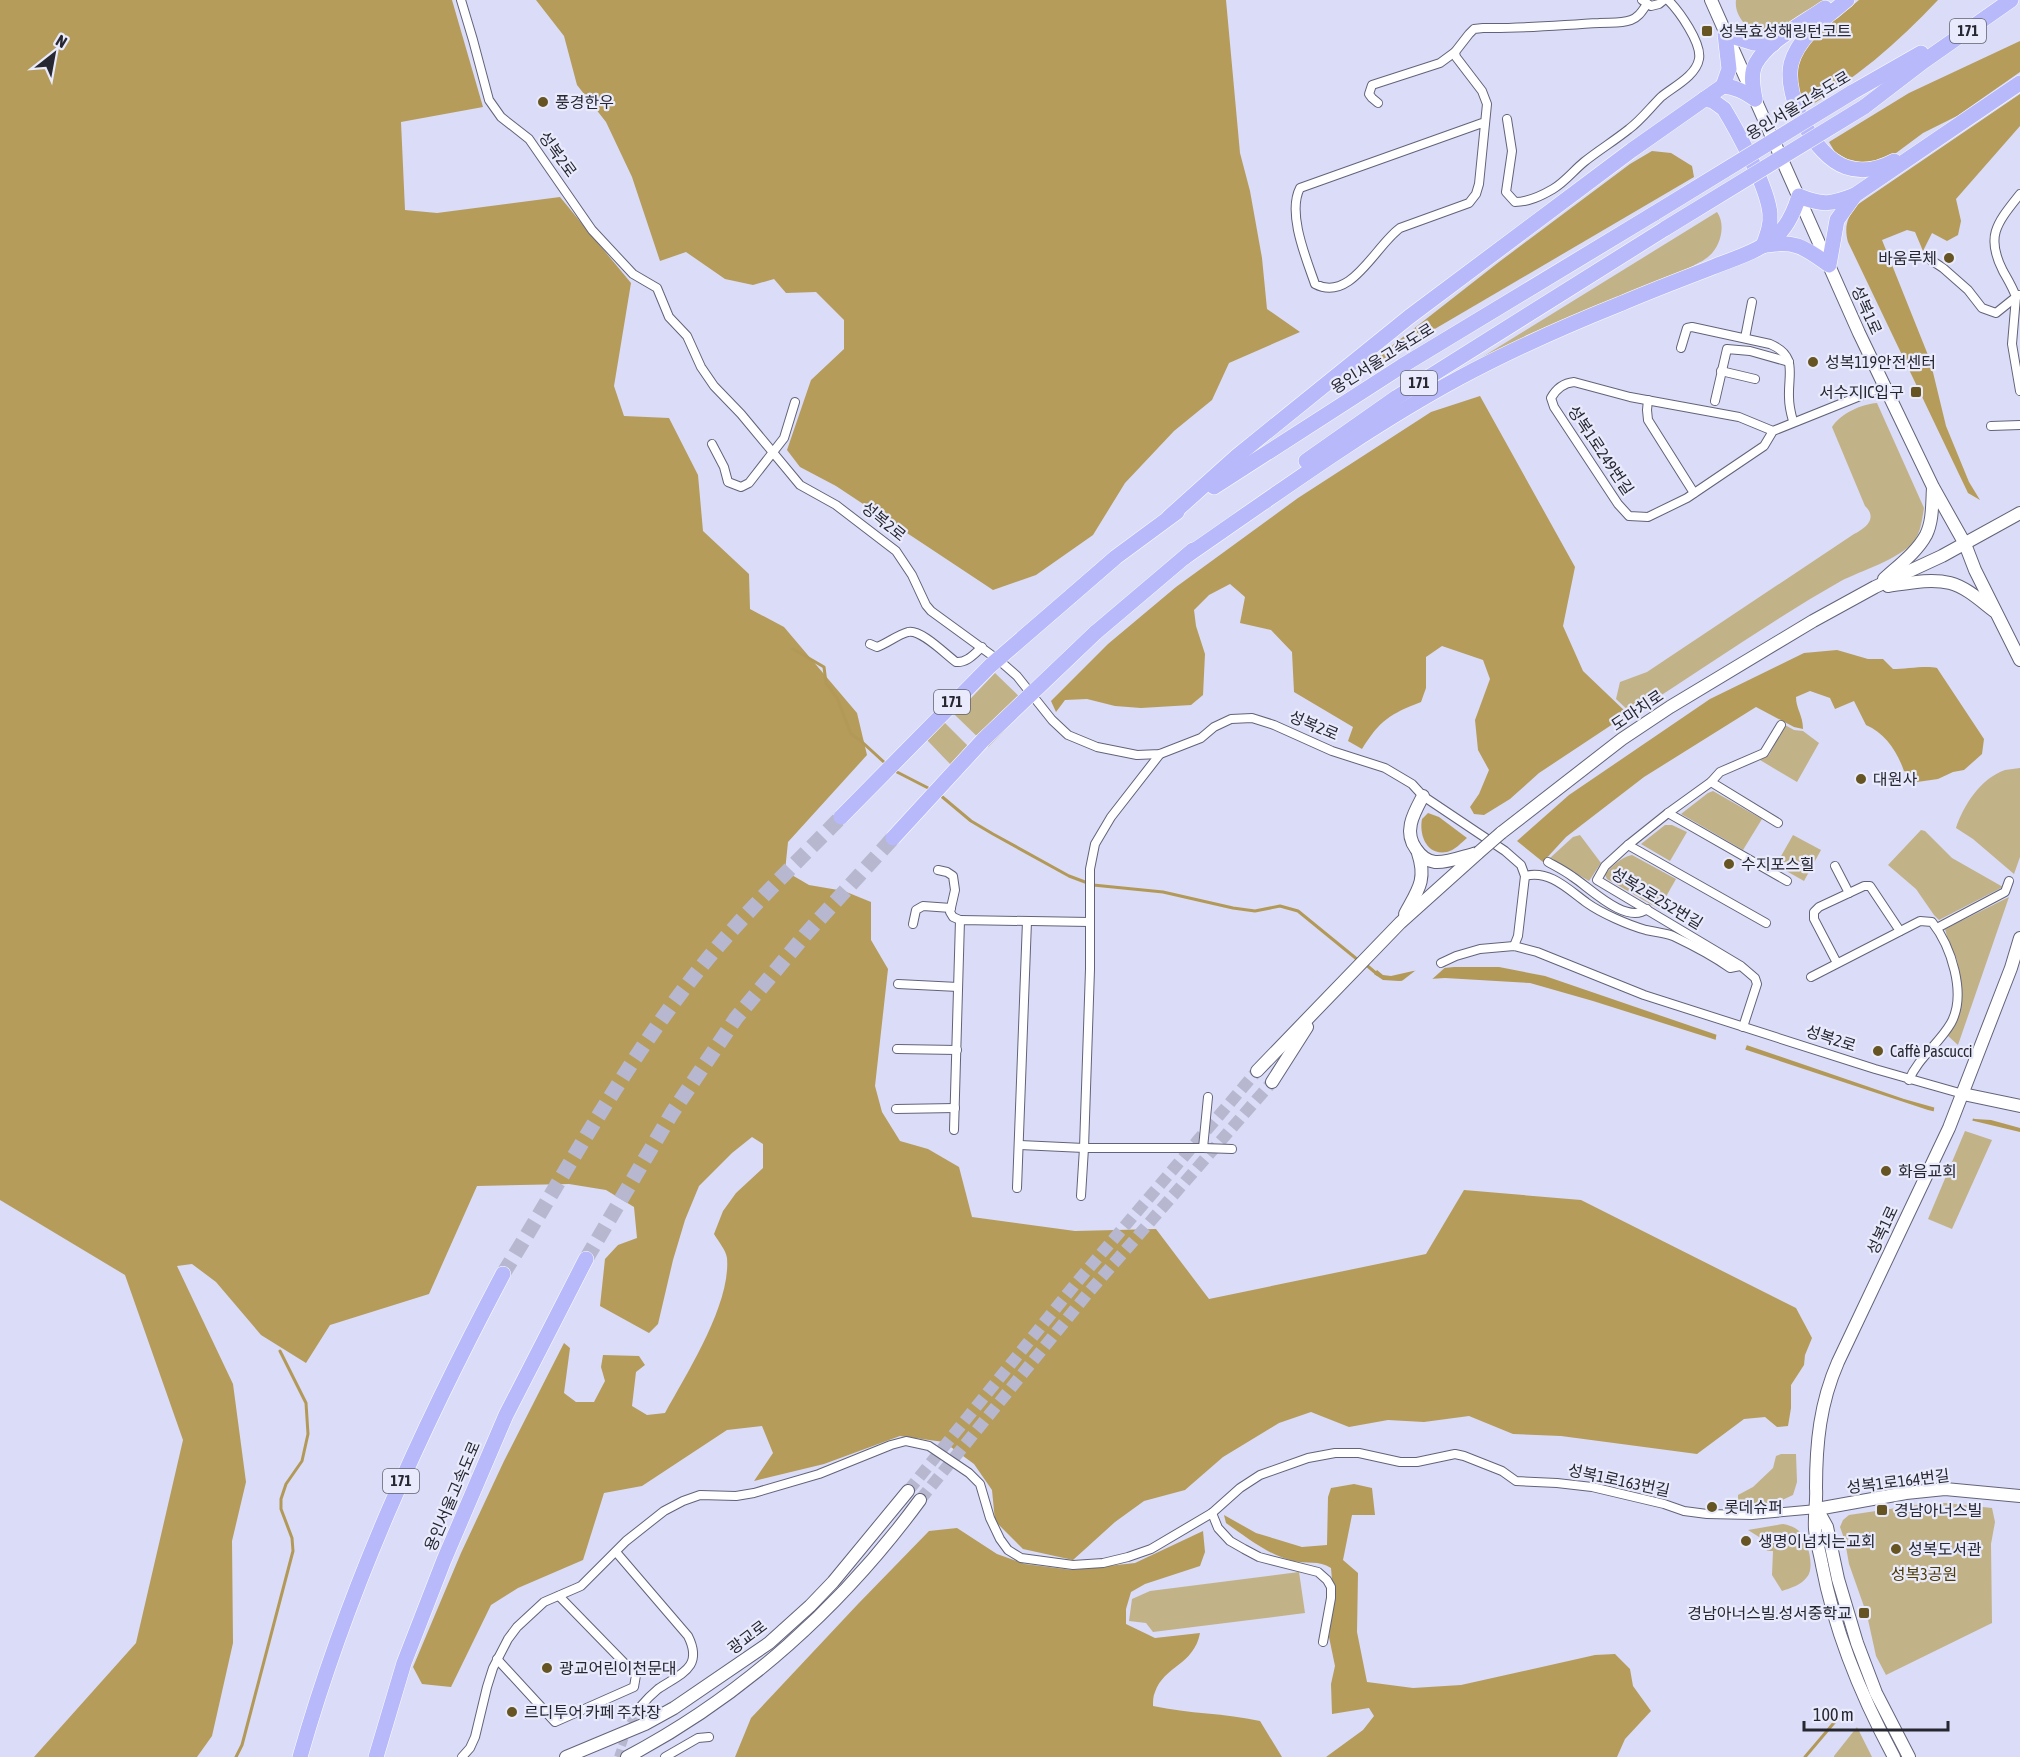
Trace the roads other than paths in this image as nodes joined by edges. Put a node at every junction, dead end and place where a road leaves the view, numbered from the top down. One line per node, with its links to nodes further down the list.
1 (461, 0): 43 (street, 성복2로)
2 (1666, 0): 8 (street); 17 (street)
3 (1711, 0): 9 (main road, 성복1로)
4 (1836, 0): 10 (highway)
5 (1847, 0): 19 (highway)
6 (1996, 0): 47 (highway, 용인서울고속도로 / 171, bridge)
7 (2011, 0): 49 (highway, 171, bridge)
8 (1644, 2): 11 (street)
9 (1725, 34): 10 (highway); 13 (highway); 15 (main road, 성복1로)
10 (1773, 44): 15 (highway)
11 (1455, 52): 16 (street); 18 (street)
12 (2020, 83): 19 (highway)
13 (1723, 86): 14 (highway); 15 (highway)
14 (1704, 99): 23 (highway); 47 (highway)
15 (1755, 99): 22 (main road, 성복1로)
16 (1378, 103)
17 (1507, 120)
18 (1485, 122): 18 (street)
19 (1946, 133): 21 (highway)
20 (2020, 194): 26 (street)
21 (1855, 195): 22 (highway); 25 (highway)
22 (1799, 196): 23 (highway); 25 (main road, 성복1로)
23 (1762, 246): 25 (highway); 49 (highway)
24 (1931, 260): 26 (street)
25 (1829, 265): 33 (main road, 성복1로)
26 (2018, 296): 34 (street)
27 (1752, 302): 28 (street)
28 (1745, 338): 29 (street); 30 (street)
29 (1681, 348)
30 (1789, 362): 31 (street); 38 (street)
31 (1721, 371): 32 (street); 36 (street)
32 (1755, 379)
33 (1885, 386): 38 (street, 성복1로249번길); 44 (main road, 성복1로)
34 (2020, 391)
35 (1648, 400): 41 (street, 성복1로249번길); 45 (street); 45 (street, 성복1로249번길)
36 (1715, 401)
37 (795, 402): 43 (street)
38 (1793, 421): 41 (street, 성복1로249번길)
39 (2020, 425): 40 (street)
40 (1991, 426)
41 (1773, 431): 45 (street, 성복1로249번길)
42 (712, 444): 43 (street)
43 (773, 453): 53 (street, 성복2로)
44 (1933, 487): 48 (main road, 성복1로); 50 (main road)
45 (1694, 493)
46 (2020, 513): 48 (main road, 도마치로)
47 (1169, 517): 60 (highway, 용인서울고속도로 / 171, bridge)
48 (1965, 544): 50 (main road, 도마치로); 51 (main road, 성복1로)
49 (1185, 556): 62 (highway, 171, bridge)
50 (1875, 587): 51 (main road); 65 (main road, 도마치로, bridge)
51 (1996, 613): 54 (main road, 성복1로)
52 (870, 644): 53 (street)
53 (982, 647): 56 (street, 성복2로)
54 (2020, 660)
55 (1781, 725): 57 (street, 성복2로252번길)
56 (1160, 753): 58 (street, 성복2로); 79 (street)
57 (1711, 782): 59 (street, 성복2로252번길); 61 (street)
58 (1423, 796): 64 (main road); 69 (street, 성복2로)
59 (1668, 813): 63 (street, 성복2로252번길); 71 (street)
60 (841, 817)
61 (1778, 823)
62 (893, 838)
63 (1628, 845): 70 (street, 성복2로252번길); 81 (street, 성복2로252번길)
64 (1418, 853): 65 (main road); 80 (main road)
65 (1478, 853): 80 (main road, 도마치로)
66 (1548, 862): 73 (street)
67 (1834, 866): 74 (street)
68 (938, 870): 75 (street)
69 (1525, 876): 86 (street); 89 (street)
70 (1598, 879): 73 (street); 76 (street, 성복2로252번길)
71 (1787, 880)
72 (2009, 881): 83 (street)
73 (1592, 892): 76 (street)
74 (1848, 893): 84 (street); 88 (street)
75 (951, 908): 77 (street); 82 (street)
76 (1647, 909): 89 (street, 성복2로252번길)
77 (960, 920): 78 (street); 92 (street)
78 (1027, 921): 79 (street); 106 (street)
79 (1090, 922): 107 (street)
80 (1400, 923): 93 (main road, 도마치로)
81 (1766, 923)
82 (913, 924)
83 (1937, 928): 84 (street); 98 (street)
84 (1900, 931): 88 (street)
85 (2020, 938): 101 (main road, 성복1로)
86 (1514, 946): 87 (street, 성복2로); 94 (street, 성복2로)
87 (1441, 963)
88 (1837, 963): 90 (street)
89 (1741, 966): 94 (street)
90 (1810, 977)
91 (898, 984): 92 (street)
92 (958, 987): 96 (street)
93 (1322, 1003): 97 (main road); 99 (main road)
94 (1743, 1027): 98 (street, 성복2로)
95 (897, 1049): 96 (street)
96 (957, 1050): 103 (street)
97 (1257, 1071)
98 (1909, 1080): 101 (street, 성복2로)
99 (1272, 1082)
100 (1208, 1097): 108 (street)
101 (1960, 1099): 102 (main road, 성복2로); 117 (main road, 성복1로)
102 (2020, 1106)
103 (955, 1108): 104 (street); 105 (street)
104 (896, 1109)
105 (954, 1130)
106 (1020, 1145): 107 (street); 110 (street)
107 (1084, 1148): 108 (street); 111 (street)
108 (1203, 1148): 109 (street)
109 (1233, 1149)
110 (1017, 1188)
111 (1081, 1196)
112 (586, 1259): 126 (highway, 용인서울고속도로)
113 (503, 1274): 125 (highway, 171)
114 (908, 1491): 128 (main road, 광교로)
115 (2020, 1496): 117 (main road, 성복1로164번길)
116 (920, 1500): 129 (main road, 광교로)
117 (1817, 1509): 118 (street, 성복1로163번길); 131 (main road, 성복1로); 132 (main road, 성복1로)
118 (1212, 1513): 119 (street, 성복1로163번길); 121 (street)
119 (616, 1552): 120 (street, 성복1로163번길); 123 (street)
120 (559, 1596): 122 (street, 성복1로163번길); 122 (street)
121 (1323, 1642)
122 (497, 1659): 127 (street, 성복1로163번길)
123 (641, 1706)
124 (709, 1737): 130 (street)
125 (300, 1757)
126 (376, 1757)
127 (462, 1757)
128 (566, 1757)
129 (627, 1757)
130 (665, 1757)
131 (1894, 1757)
132 (1909, 1757)

